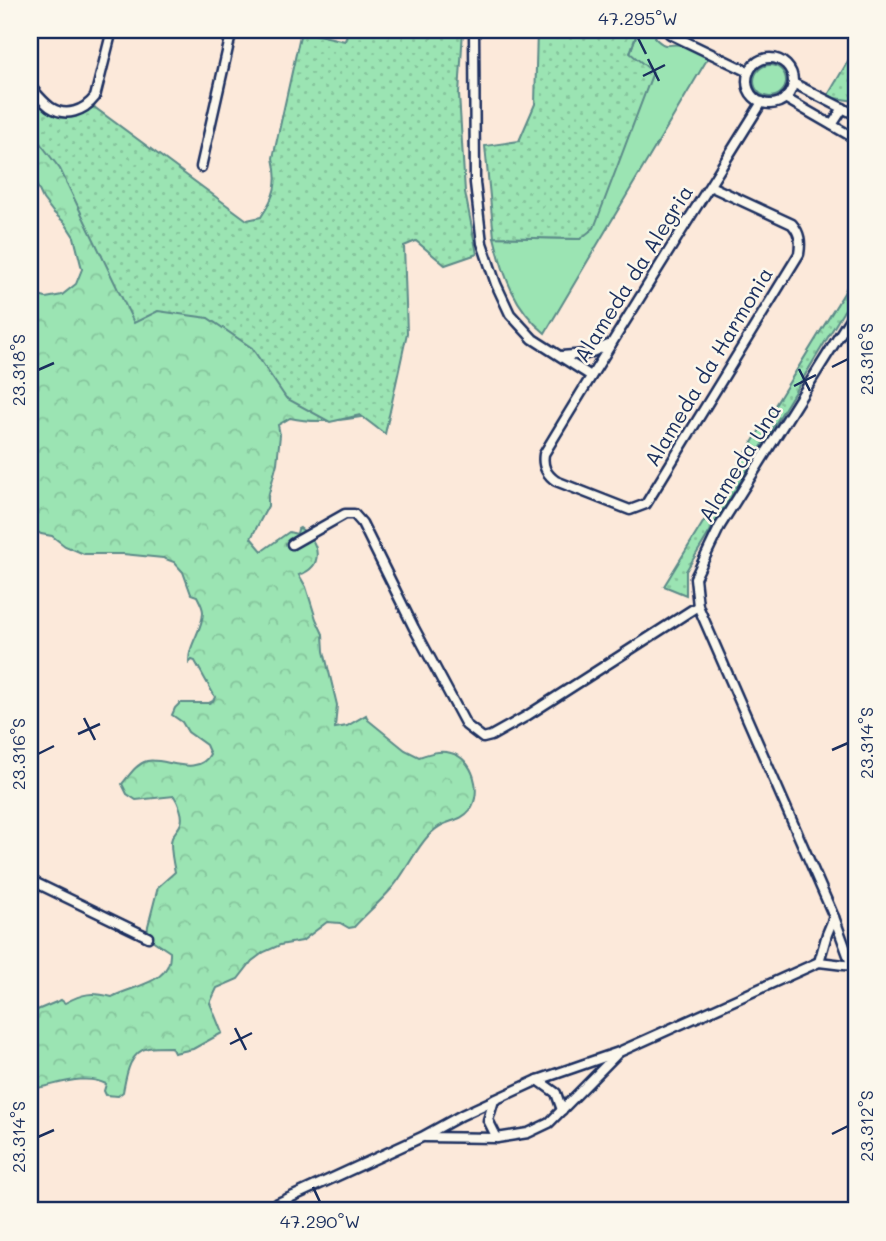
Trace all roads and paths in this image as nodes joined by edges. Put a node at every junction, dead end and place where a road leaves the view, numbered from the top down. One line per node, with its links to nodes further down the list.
1 (112, 30): 7 (street)
2 (232, 30): 14 (street)
3 (474, 30): 18 (street)
4 (670, 34): 5 (street)
5 (749, 72): 6 (street); 9 (street)
6 (793, 83): 8 (street); 10 (street)
7 (30, 86)
8 (785, 98): 9 (street); 12 (street)
9 (762, 102): 15 (street, Alameda da Alegria)
10 (843, 108): 11 (street); 12 (street)
11 (856, 115)
12 (832, 125): 13 (street)
13 (856, 139)
14 (201, 167)
15 (710, 186): 17 (street, Alameda da Alegria); 20 (street, Alameda da Harmonia)
16 (856, 309): 22 (street, Alameda Una)
17 (611, 344): 18 (street); 19 (street, Alameda da Alegria)
18 (561, 356): 19 (street)
19 (591, 376): 20 (street, Alameda da Alegria)
20 (544, 467)
21 (292, 544): 22 (street)
22 (698, 606): 24 (street)
23 (30, 880): 25 (street)
24 (834, 916): 26 (street); 27 (street)
25 (148, 937)
26 (819, 962): 27 (street); 28 (street)
27 (854, 968)
28 (619, 1052): 29 (street); 31 (street)
29 (538, 1080): 30 (street); 31 (street)
30 (494, 1100): 32 (street); 33 (street)
31 (562, 1110): 33 (street)
32 (422, 1137): 33 (street); 34 (street)
33 (497, 1138)
34 (261, 1211)

